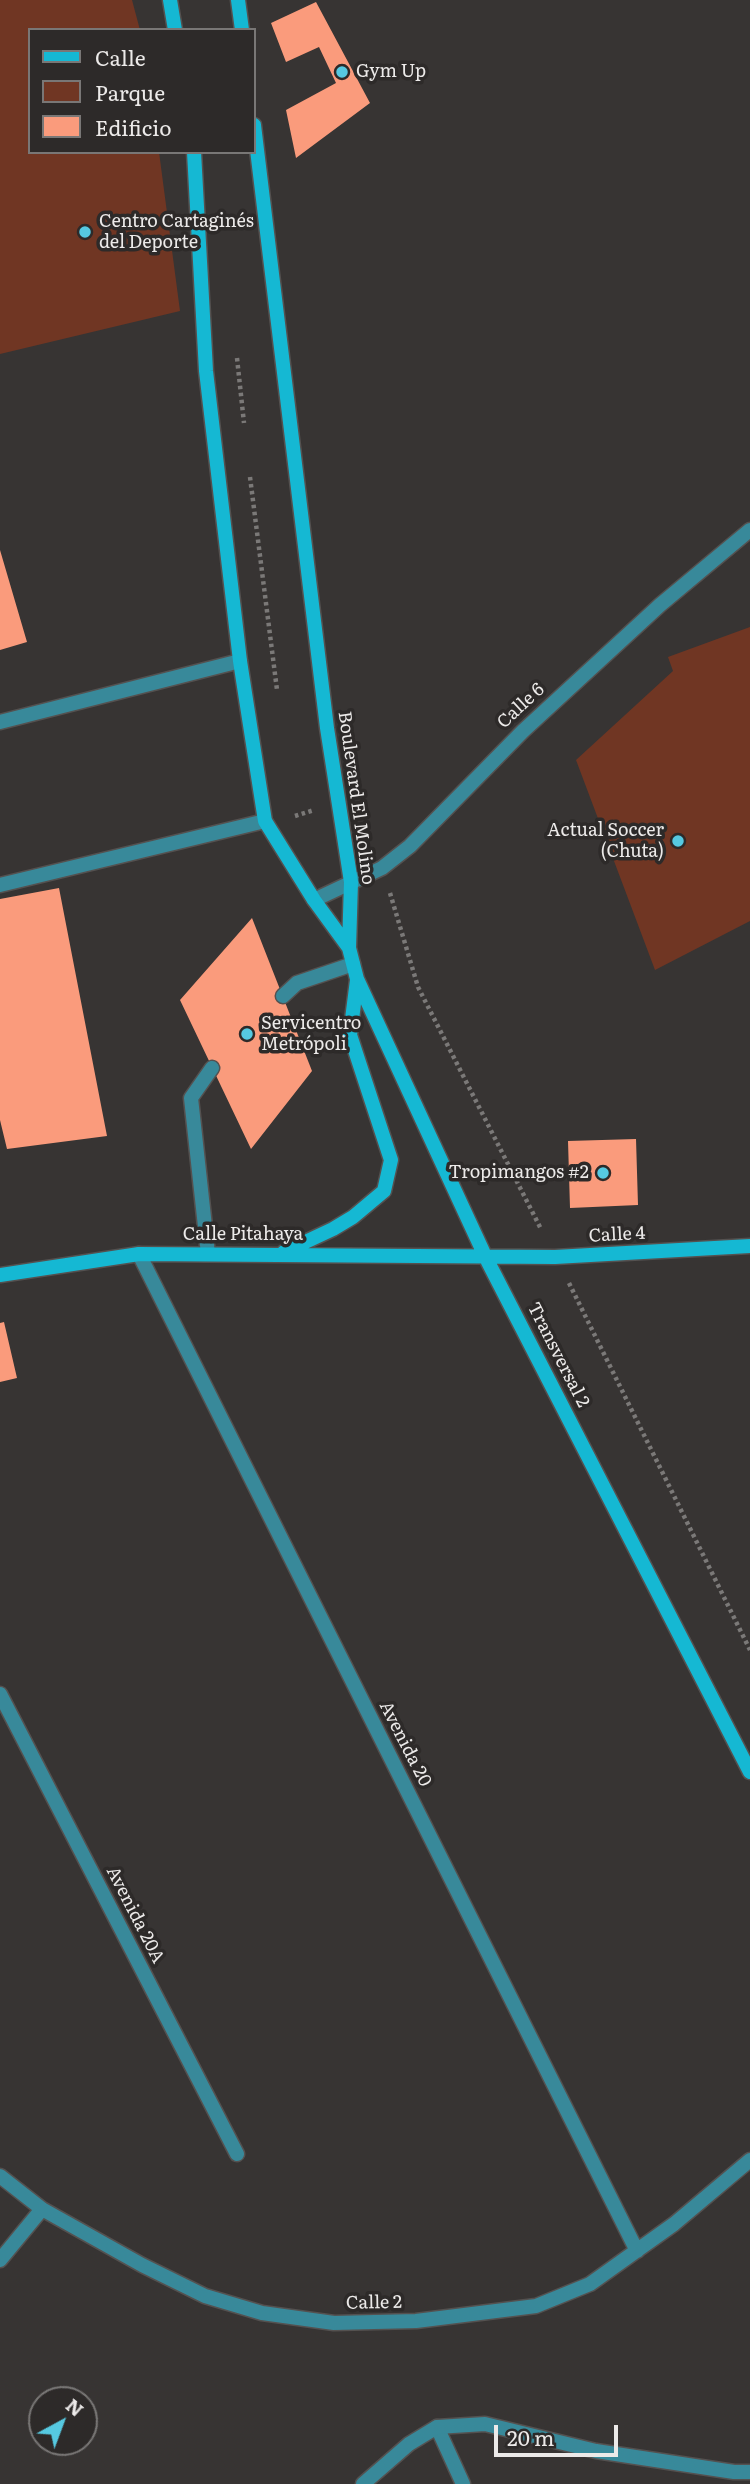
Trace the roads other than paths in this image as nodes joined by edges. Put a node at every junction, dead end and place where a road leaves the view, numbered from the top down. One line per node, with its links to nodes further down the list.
1 (170, 0): 3 (street)
2 (238, 0): 4 (street)
3 (175, 28)
4 (242, 28)
5 (256, 142): 11 (street, Boulevard El Molino)
6 (194, 154): 8 (street)
7 (750, 530): 11 (street, Calle 6)
8 (240, 661): 9 (street); 10 (street)
9 (0, 722)
10 (265, 821): 12 (street); 13 (street)
11 (351, 883): 13 (street, Calle 6); 14 (street, Boulevard El Molino)
12 (0, 885)
13 (314, 900): 14 (street)
14 (349, 948): 15 (street, Transversal 2)
15 (355, 972): 16 (street); 21 (street); 22 (street, Transversal 2)
16 (283, 996)
17 (212, 1068): 20 (street)
18 (750, 1246): 22 (street, Calle 4)
19 (139, 1254): 20 (street, Calle Pitahaya); 23 (street, Calle Pitahaya); 30 (street, Avenida 20)
20 (208, 1254): 21 (street, Calle Pitahaya)
21 (280, 1254): 22 (street, Calle Pitahaya)
22 (486, 1258): 25 (street, Transversal 2)
23 (0, 1275)
24 (0, 1694): 26 (street, Avenida 20A)
25 (750, 1772)
26 (237, 2154)
27 (750, 2160): 30 (street, Calle 2)
28 (0, 2176): 29 (street, Calle 2)
29 (42, 2209): 30 (street, Calle 2); 31 (street)
30 (637, 2251)
31 (0, 2260)
32 (437, 2427): 34 (street); 35 (street); 36 (street)
33 (750, 2472): 34 (street)
34 (737, 2478)
35 (363, 2484)
36 (463, 2484)

